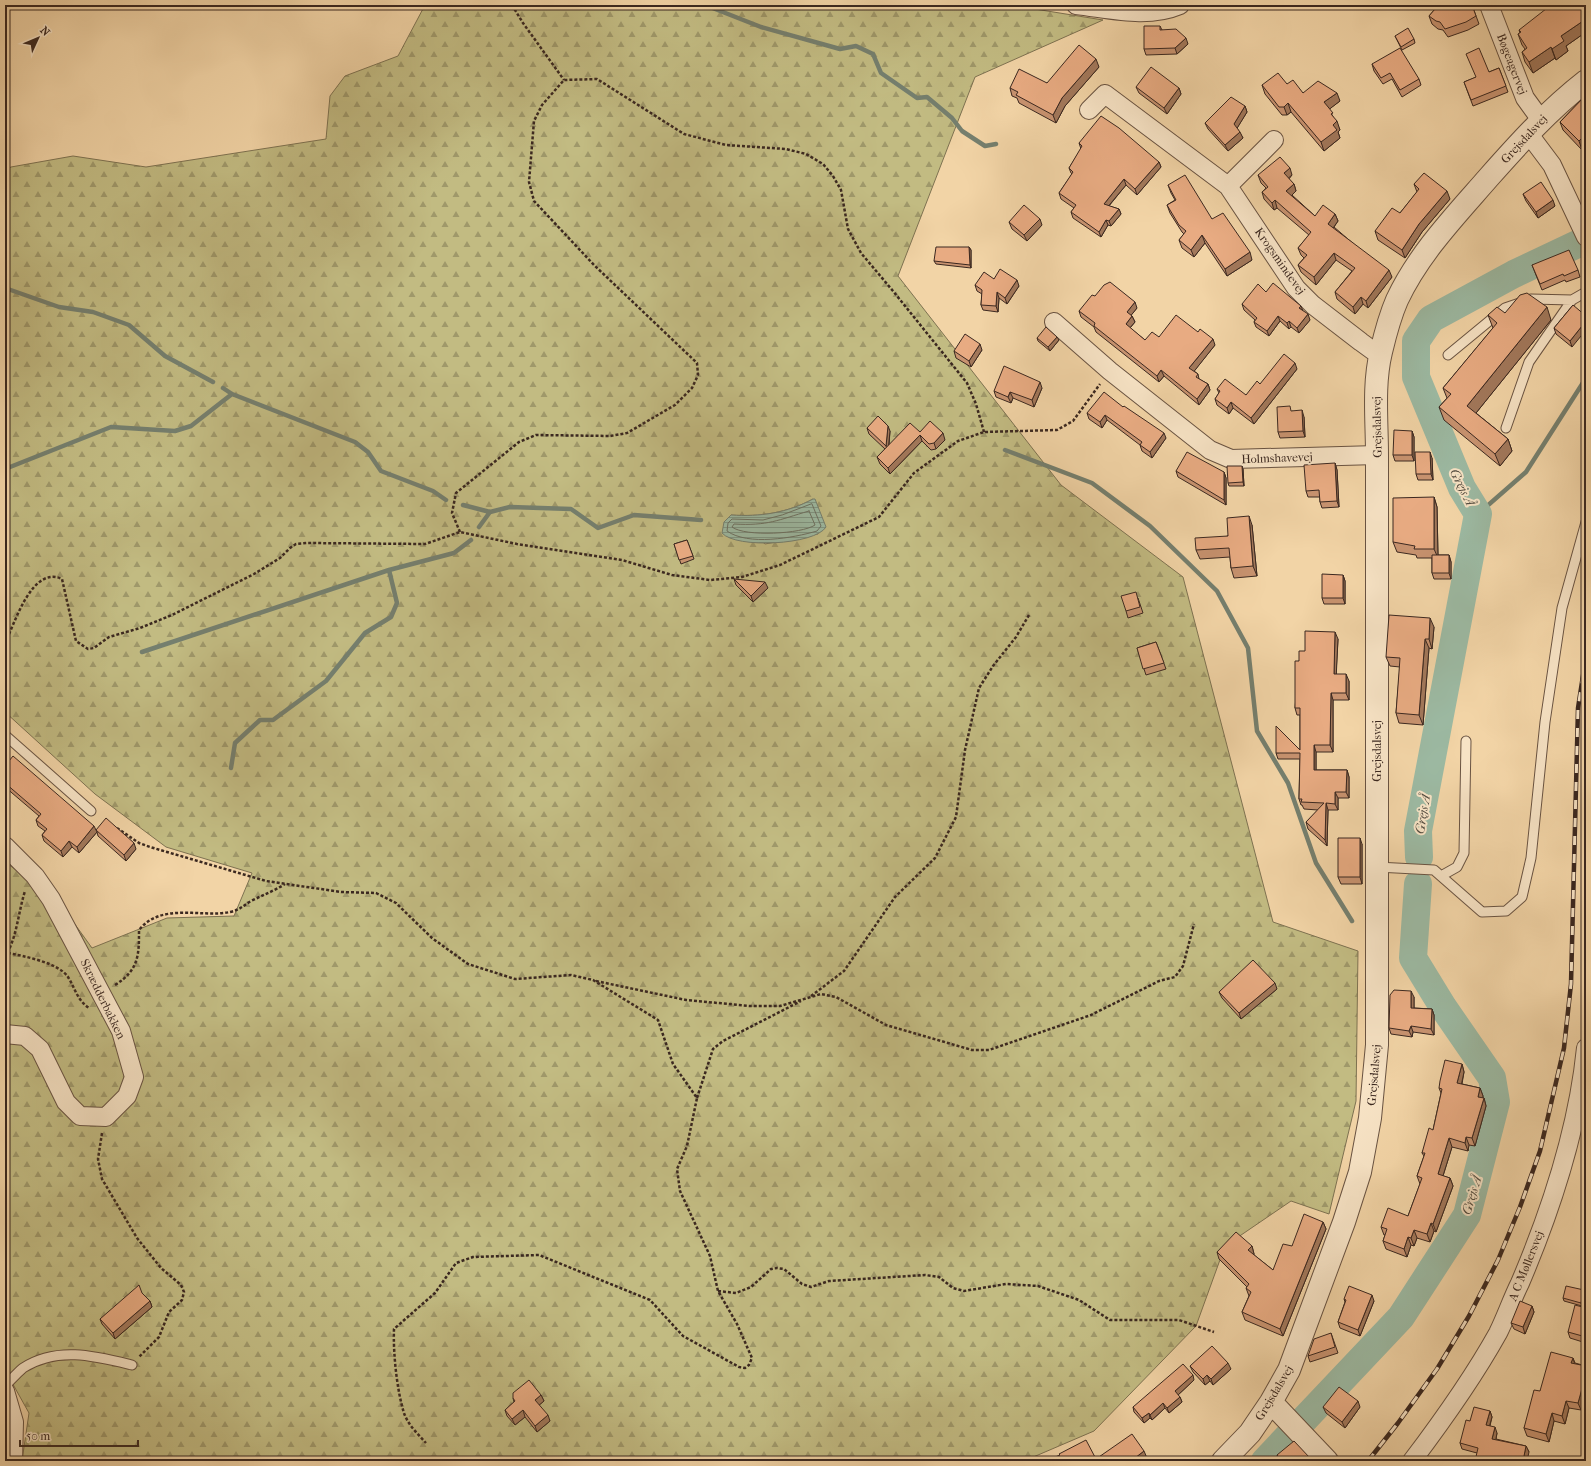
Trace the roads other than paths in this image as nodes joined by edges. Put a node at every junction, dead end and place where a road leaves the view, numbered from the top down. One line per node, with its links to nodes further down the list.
1 (1076, 5): 2 (street)
2 (1180, 5)
3 (1489, 5): 6 (street, Bøgeagervej)
4 (1586, 81): 6 (street, Grejsdalsvej)
5 (1089, 110): 8 (street, Krogsmindevej)
6 (1534, 127): 9 (street, Bøgeagervej); 13 (street, Grejsdalsvej)
7 (1274, 140): 8 (street)
8 (1228, 186): 13 (street, Krogsmindevej)
9 (1583, 230)
10 (1586, 292): 11 (lane)
11 (1572, 300): 14 (lane); 15 (lane)
12 (1054, 322): 16 (street, Holmshavevej)
13 (1380, 353): 16 (street, Grejsdalsvej)
14 (1448, 355)
15 (1506, 428)
16 (1377, 455): 22 (street, Grejsdalsvej)
17 (1586, 522): 23 (lane)
18 (5, 735): 20 (lane)
19 (1466, 741): 23 (lane)
20 (91, 811)
21 (5, 846): 24 (street, Skrædderbakken)
22 (1377, 867): 23 (lane); 29 (street, Grejsdalsvej)
23 (1441, 876)
24 (5, 1034)
25 (1586, 1048): 33 (street, A C Møllersvej)
26 (132, 1365): 27 (lane)
27 (5, 1386)
28 (5, 1391): 30 (street)
29 (1278, 1410): 31 (street, Grejsdalsvej); 32 (street)
30 (13, 1461)
31 (1223, 1461)
32 (1327, 1461)
33 (1412, 1461)

